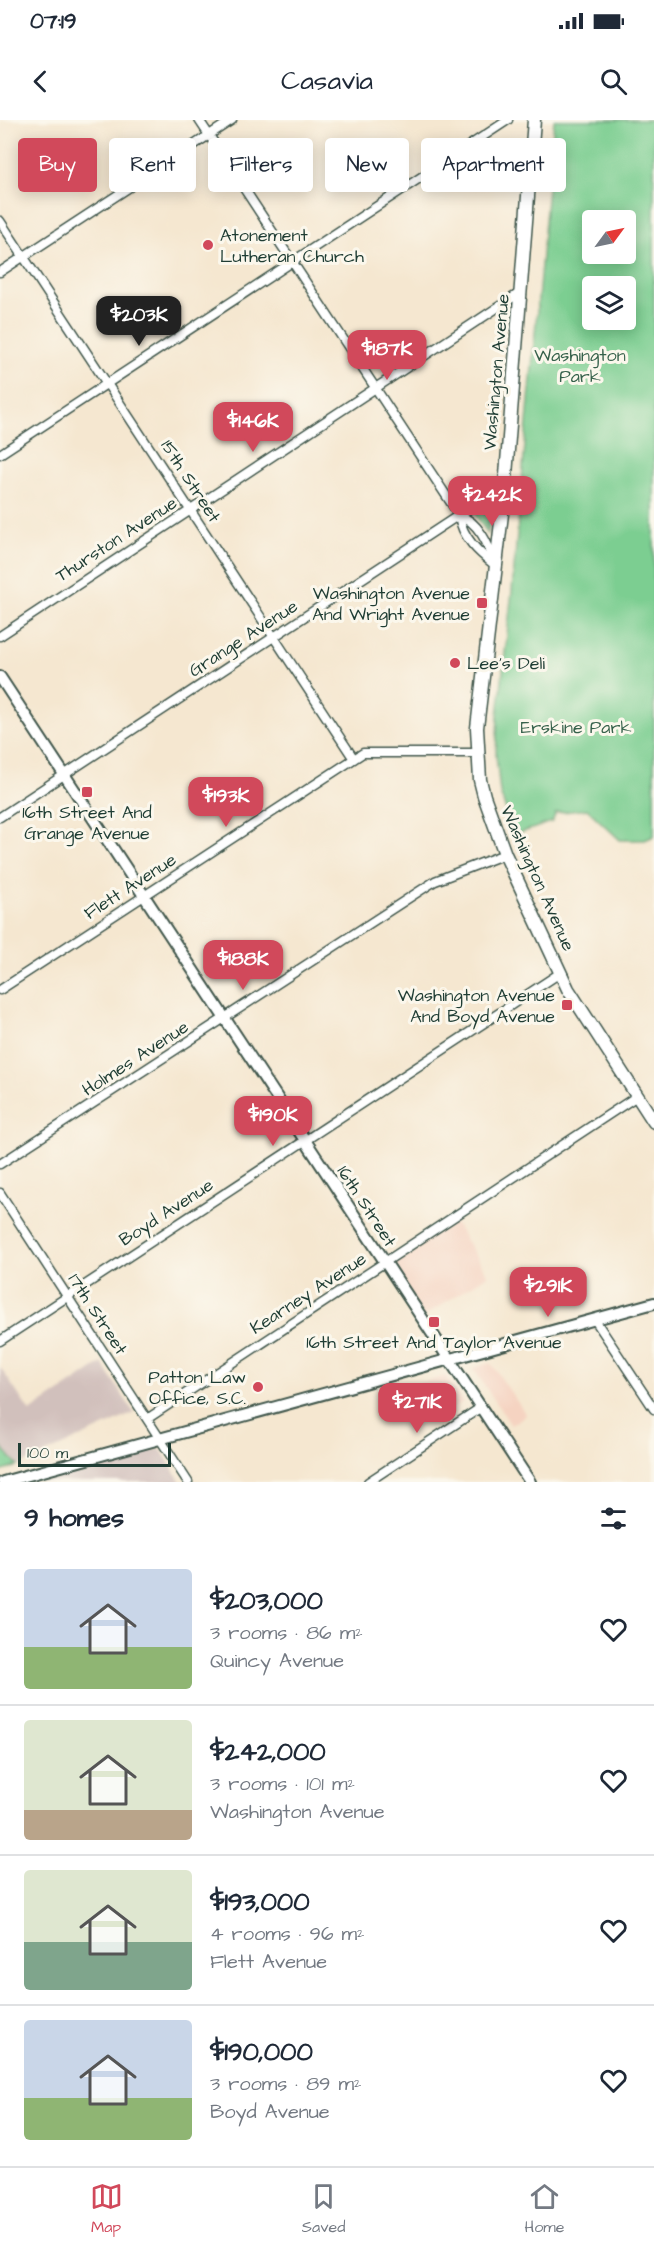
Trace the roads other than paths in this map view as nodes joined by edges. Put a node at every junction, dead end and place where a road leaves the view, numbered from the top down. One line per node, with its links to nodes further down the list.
1 (199, 120): 5 (street)
2 (232, 120): 5 (street)
3 (508, 120): 8 (street)
4 (534, 120): 10 (main road, Washington Avenue)
5 (209, 135): 7 (street); 8 (street)
6 (0, 221): 7 (street, 15th Street)
7 (24, 256): 9 (street); 11 (street, 15th Street)
8 (293, 261): 11 (street); 12 (street)
9 (0, 272)
10 (521, 292): 12 (street, Thurston Avenue); 14 (main road, Washington Avenue)
11 (107, 383): 13 (street); 15 (street, 15th Street)
12 (376, 388): 15 (street, Thurston Avenue); 16 (street)
13 (0, 454)
14 (505, 488): 16 (street, Grange Avenue); 17 (main road, Washington Avenue)
15 (190, 510): 18 (street, Thurston Avenue); 19 (street, 15th Street)
16 (459, 515): 17 (street); 17 (street); 19 (street, Grange Avenue)
17 (496, 566): 21 (main road, Washington Avenue)
18 (0, 636)
19 (274, 637): 22 (street, 15th Street); 23 (street, Grange Avenue)
20 (0, 677): 23 (street, 16th Street)
21 (477, 753): 22 (street, Flett Avenue); 25 (main road, Washington Avenue)
22 (354, 759): 26 (street, Flett Avenue)
23 (64, 775): 24 (street, Grange Avenue); 26 (street, 16th Street)
24 (0, 817)
25 (505, 854): 27 (main road, Washington Avenue); 29 (street, Holmes Avenue)
26 (145, 897): 28 (street, Flett Avenue); 29 (street, 16th Street)
27 (560, 974): 30 (main road, Washington Avenue); 32 (street, Boyd Avenue)
28 (0, 990)
29 (225, 1019): 32 (street, 16th Street); 33 (street, Holmes Avenue)
30 (637, 1096): 31 (main road, Washington Avenue); 35 (street, Kearney Avenue)
31 (654, 1122)
32 (305, 1141): 35 (street, 16th Street); 36 (street, Boyd Avenue)
33 (0, 1164)
34 (0, 1193): 36 (street, 17th Street)
35 (385, 1262): 40 (street, 16th Street); 43 (street, Kearney Avenue)
36 (66, 1296): 39 (street, Boyd Avenue); 43 (street, 17th Street)
37 (654, 1303): 38 (street)
38 (595, 1320): 40 (street); 42 (street)
39 (0, 1341)
40 (449, 1360): 41 (street, 16th Street); 44 (street)
41 (480, 1408): 47 (street); 48 (street, 16th Street)
42 (654, 1409)
43 (147, 1419): 44 (street, 17th Street)
44 (160, 1439): 45 (street); 46 (street, 17th Street)
45 (3, 1482)
46 (188, 1482)
47 (368, 1482)
48 (530, 1482)

